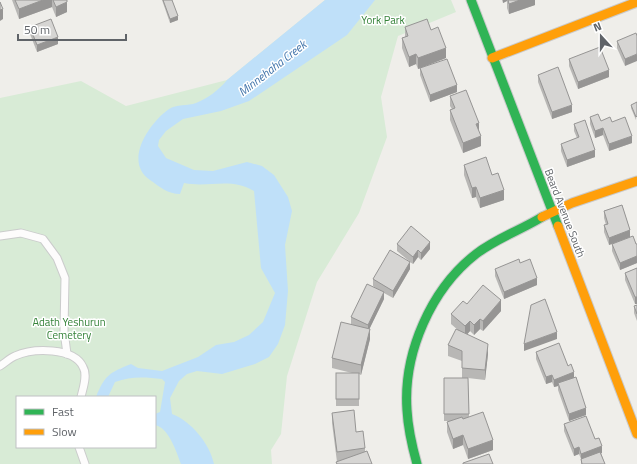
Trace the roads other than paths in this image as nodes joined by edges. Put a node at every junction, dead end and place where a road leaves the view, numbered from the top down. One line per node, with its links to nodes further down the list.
1 (471, 0): 3 (street, Beard Avenue South)
2 (637, 2): 3 (street)
3 (492, 58): 5 (street, Beard Avenue South)
4 (637, 181): 5 (street)
5 (551, 212): 10 (street, Beard Avenue South); 13 (street)
6 (0, 236): 7 (lane)
7 (67, 354): 8 (lane); 9 (lane)
8 (0, 366)
9 (81, 396)
10 (637, 434)
11 (79, 448): 12 (lane)
12 (85, 464)
13 (417, 464)

